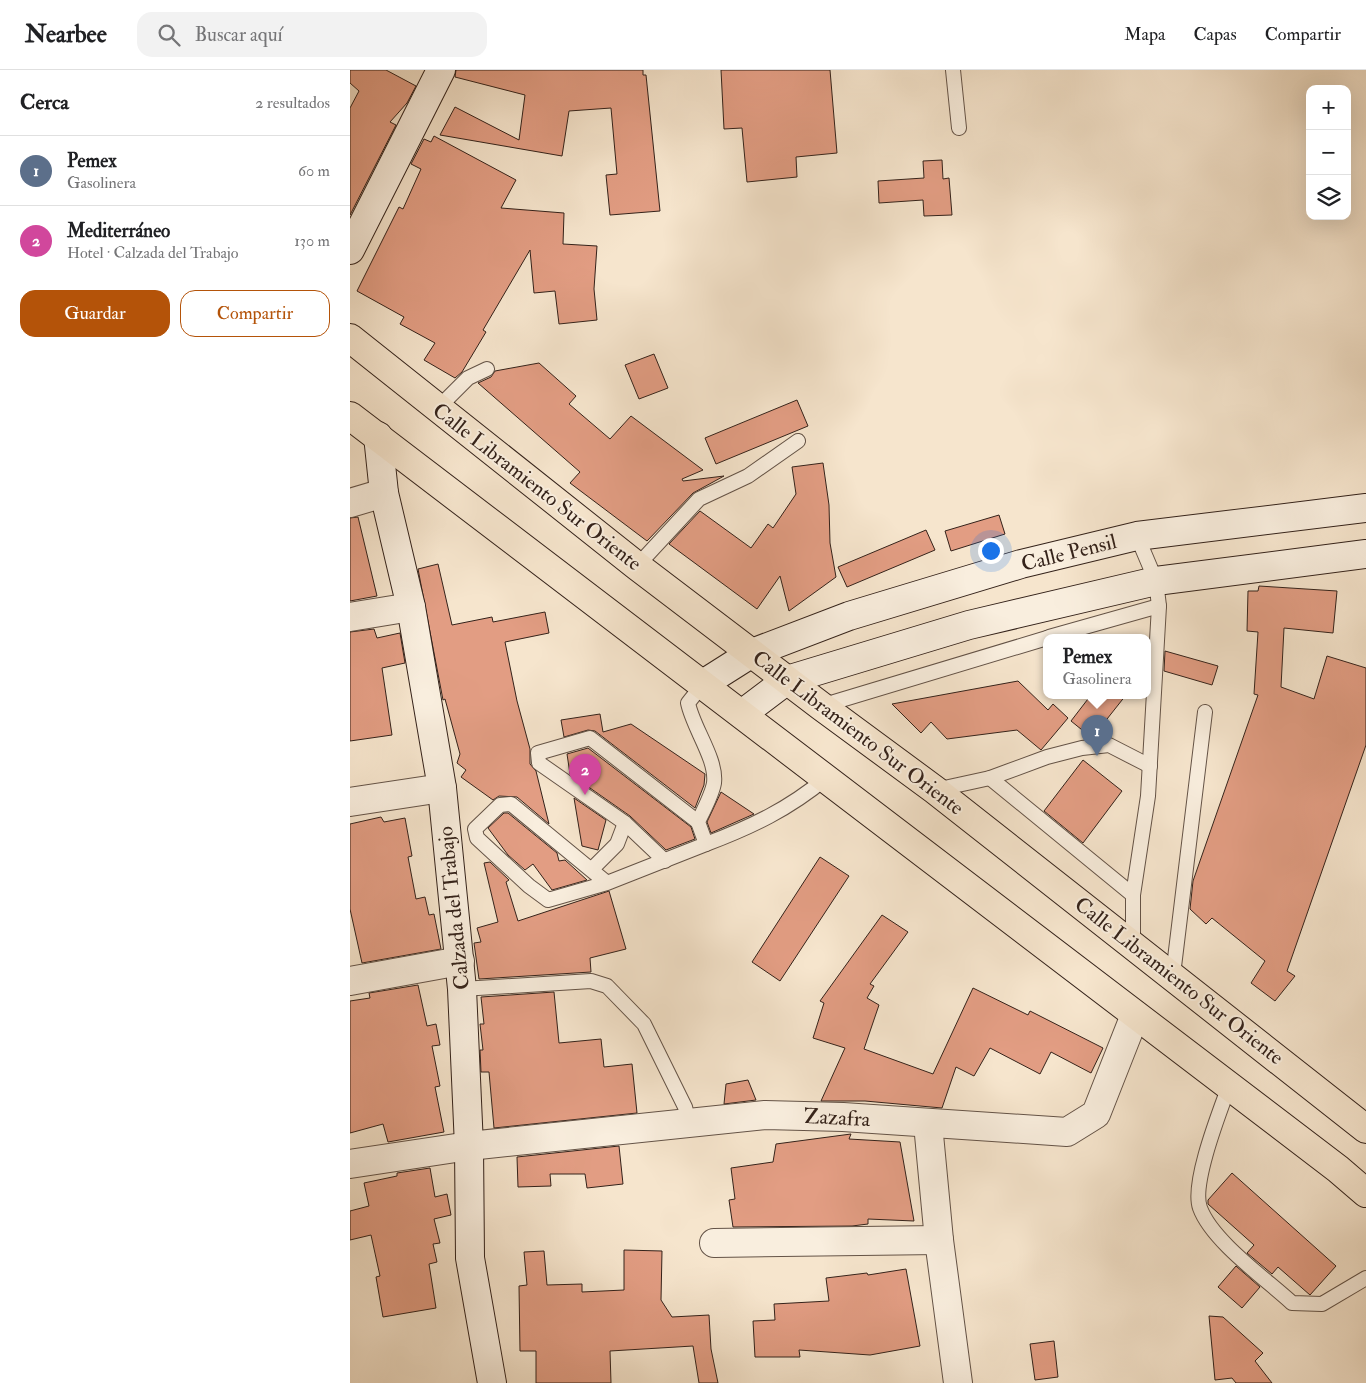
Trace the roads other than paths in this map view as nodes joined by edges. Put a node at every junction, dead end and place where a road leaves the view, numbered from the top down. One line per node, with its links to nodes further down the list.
1 (441, 70): 4 (street)
2 (953, 70): 3 (lane)
3 (960, 128)
4 (350, 250)
5 (350, 338): 7 (main road, Calle Libramiento Sur Oriente)
6 (487, 368): 7 (lane)
7 (438, 408): 16 (main road, Calle Libramiento Sur Oriente)
8 (350, 416): 9 (main road)
9 (378, 436): 11 (street, Calzada del Trabajo); 24 (main road)
10 (798, 441): 16 (lane)
11 (384, 493): 12 (street); 18 (street, Calzada del Trabajo)
12 (350, 503)
13 (1366, 508): 14 (street, Calle Pensil)
14 (1137, 536): 17 (lane); 22 (street, Calle Pensil)
15 (1366, 554): 17 (street)
16 (637, 566): 22 (main road, Calle Libramiento Sur Oriente)
17 (1158, 594): 20 (lane); 23 (street); 28 (lane)
18 (411, 607): 19 (street); 31 (street, Calzada del Trabajo)
19 (350, 617)
20 (1058, 634)
21 (1043, 639): 25 (lane)
22 (752, 653): 23 (main road, Calle Libramiento Sur Oriente); 24 (street, Calle Pensil)
23 (787, 680): 25 (main road, Calle Libramiento Sur Oriente); 27 (street)
24 (703, 684): 27 (main road); 34 (lane)
25 (821, 706): 32 (main road, Calle Libramiento Sur Oriente)
26 (1205, 712): 43 (lane)
27 (742, 714): 29 (main road)
28 (1150, 766): 30 (lane); 40 (lane)
29 (826, 778): 36 (lane); 46 (main road)
30 (990, 778): 32 (lane); 40 (lane)
31 (442, 788): 33 (street); 42 (street, Calzada del Trabajo)
32 (935, 790): 41 (main road, Calle Libramiento Sur Oriente)
33 (350, 802)
34 (698, 822): 35 (lane); 36 (lane)
35 (625, 823): 37 (lane); 38 (lane)
36 (706, 844): 37 (lane)
37 (665, 861): 39 (lane)
38 (592, 868): 39 (lane); 39 (lane)
39 (607, 883)
40 (1133, 895): 41 (lane)
41 (1133, 945): 43 (main road, Calle Libramiento Sur Oriente)
42 (460, 961): 44 (street); 45 (street, Calzada del Trabajo)
43 (1174, 975): 50 (main road, Calle Libramiento Sur Oriente)
44 (350, 982)
45 (462, 989): 48 (lane); 51 (street, Calzada del Trabajo)
46 (1135, 1015): 47 (main road); 49 (street, Zazafra)
47 (1229, 1086): 53 (main road); 56 (lane)
48 (689, 1123): 49 (street, Zazafra); 51 (street, Zazafra)
49 (928, 1124): 54 (street)
50 (1366, 1129)
51 (469, 1146): 52 (street, Zazafra); 57 (street, Calzada del Trabajo)
52 (350, 1164)
53 (1366, 1193)
54 (939, 1240): 55 (street); 58 (street)
55 (714, 1243)
56 (1366, 1278)
57 (492, 1383)
58 (958, 1383)

